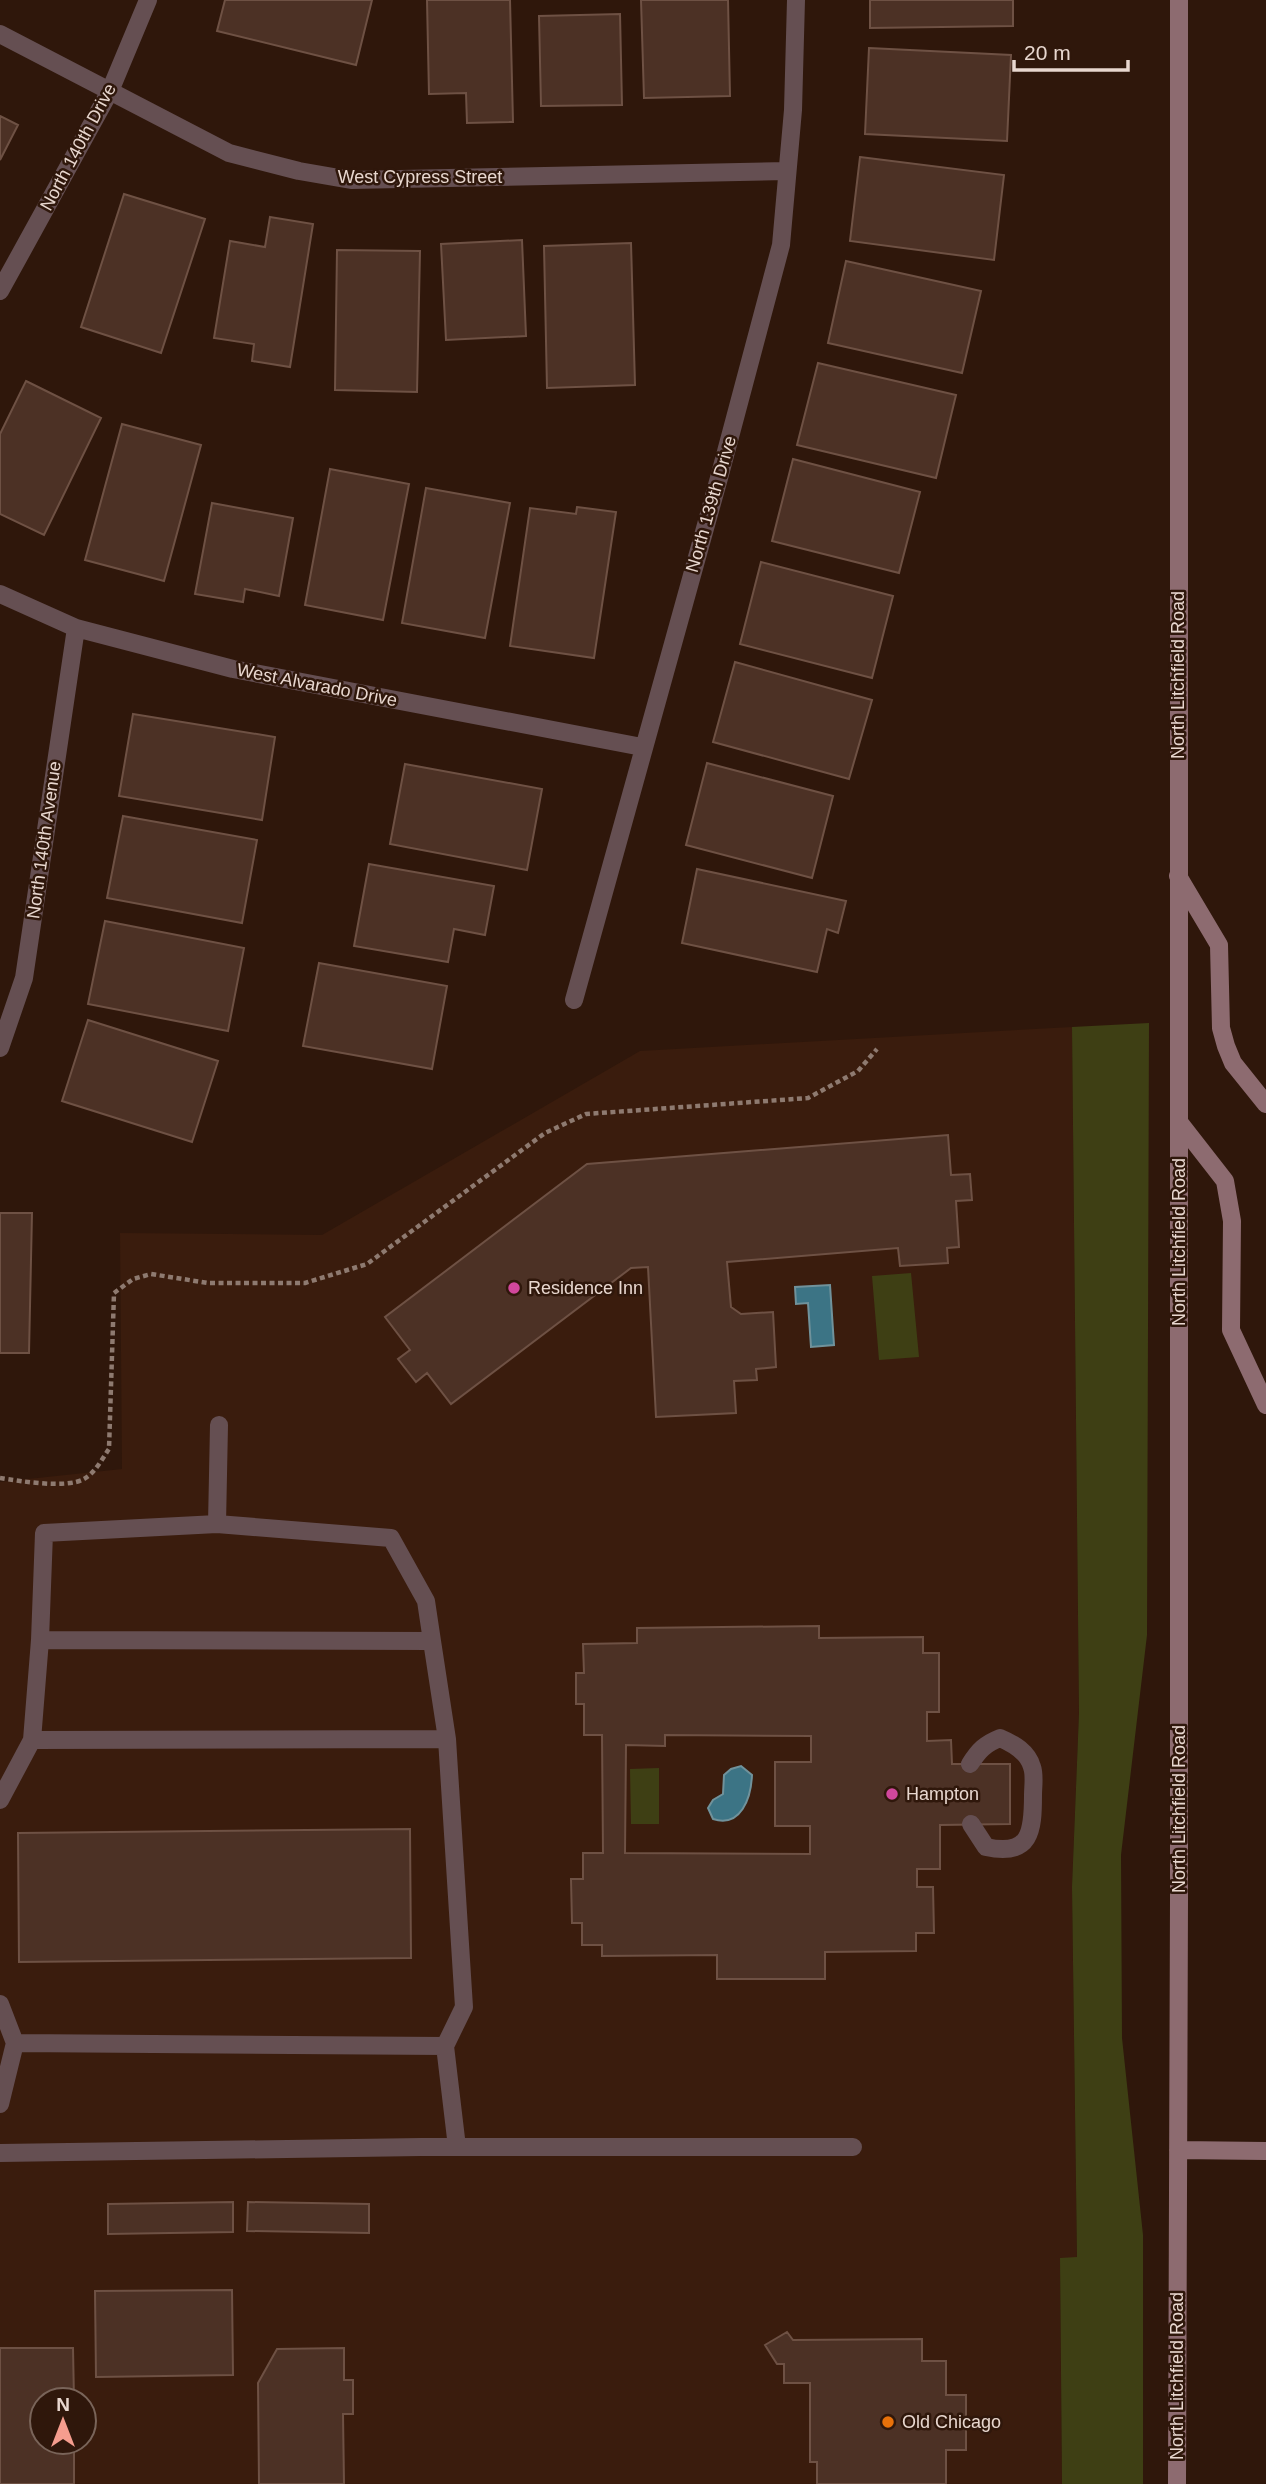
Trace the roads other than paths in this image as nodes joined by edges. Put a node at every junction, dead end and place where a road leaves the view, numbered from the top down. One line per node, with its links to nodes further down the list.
1 (148, 0): 5 (street, North 140th Drive)
2 (796, 0): 6 (street, North 139th Drive)
3 (1179, 0): 11 (main road, North Litchfield Road)
4 (0, 34): 5 (street, West Cypress Street)
5 (110, 91): 6 (street, West Cypress Street); 7 (street, North 140th Drive)
6 (787, 172): 10 (street, North 139th Drive)
7 (0, 291)
8 (0, 594): 9 (street, West Alvarado Drive)
9 (75, 628): 10 (street, West Alvarado Drive); 13 (street, North 140th Avenue)
10 (642, 747): 12 (street, North 139th Drive)
11 (1178, 876): 14 (main road); 15 (main road, North Litchfield Road)
12 (574, 1000)
13 (0, 1048)
14 (1266, 1104)
15 (1179, 1122): 16 (main road); 32 (main road, North Litchfield Road)
16 (1266, 1405)
17 (219, 1425): 18 (street)
18 (217, 1524): 19 (street); 20 (street)
19 (40, 1640): 20 (street); 22 (street)
20 (432, 1641): 21 (street)
21 (447, 1739): 22 (street); 28 (street)
22 (32, 1740): 24 (street)
23 (970, 1764): 25 (street)
24 (0, 1800)
25 (971, 1824)
26 (0, 2004): 27 (street)
27 (15, 2043): 28 (street); 29 (street)
28 (445, 2046): 30 (street)
29 (0, 2104)
30 (457, 2147): 31 (street); 34 (street)
31 (853, 2147)
32 (1178, 2150): 33 (main road); 35 (main road, North Litchfield Road)
33 (1266, 2151)
34 (0, 2153)
35 (1177, 2484)

